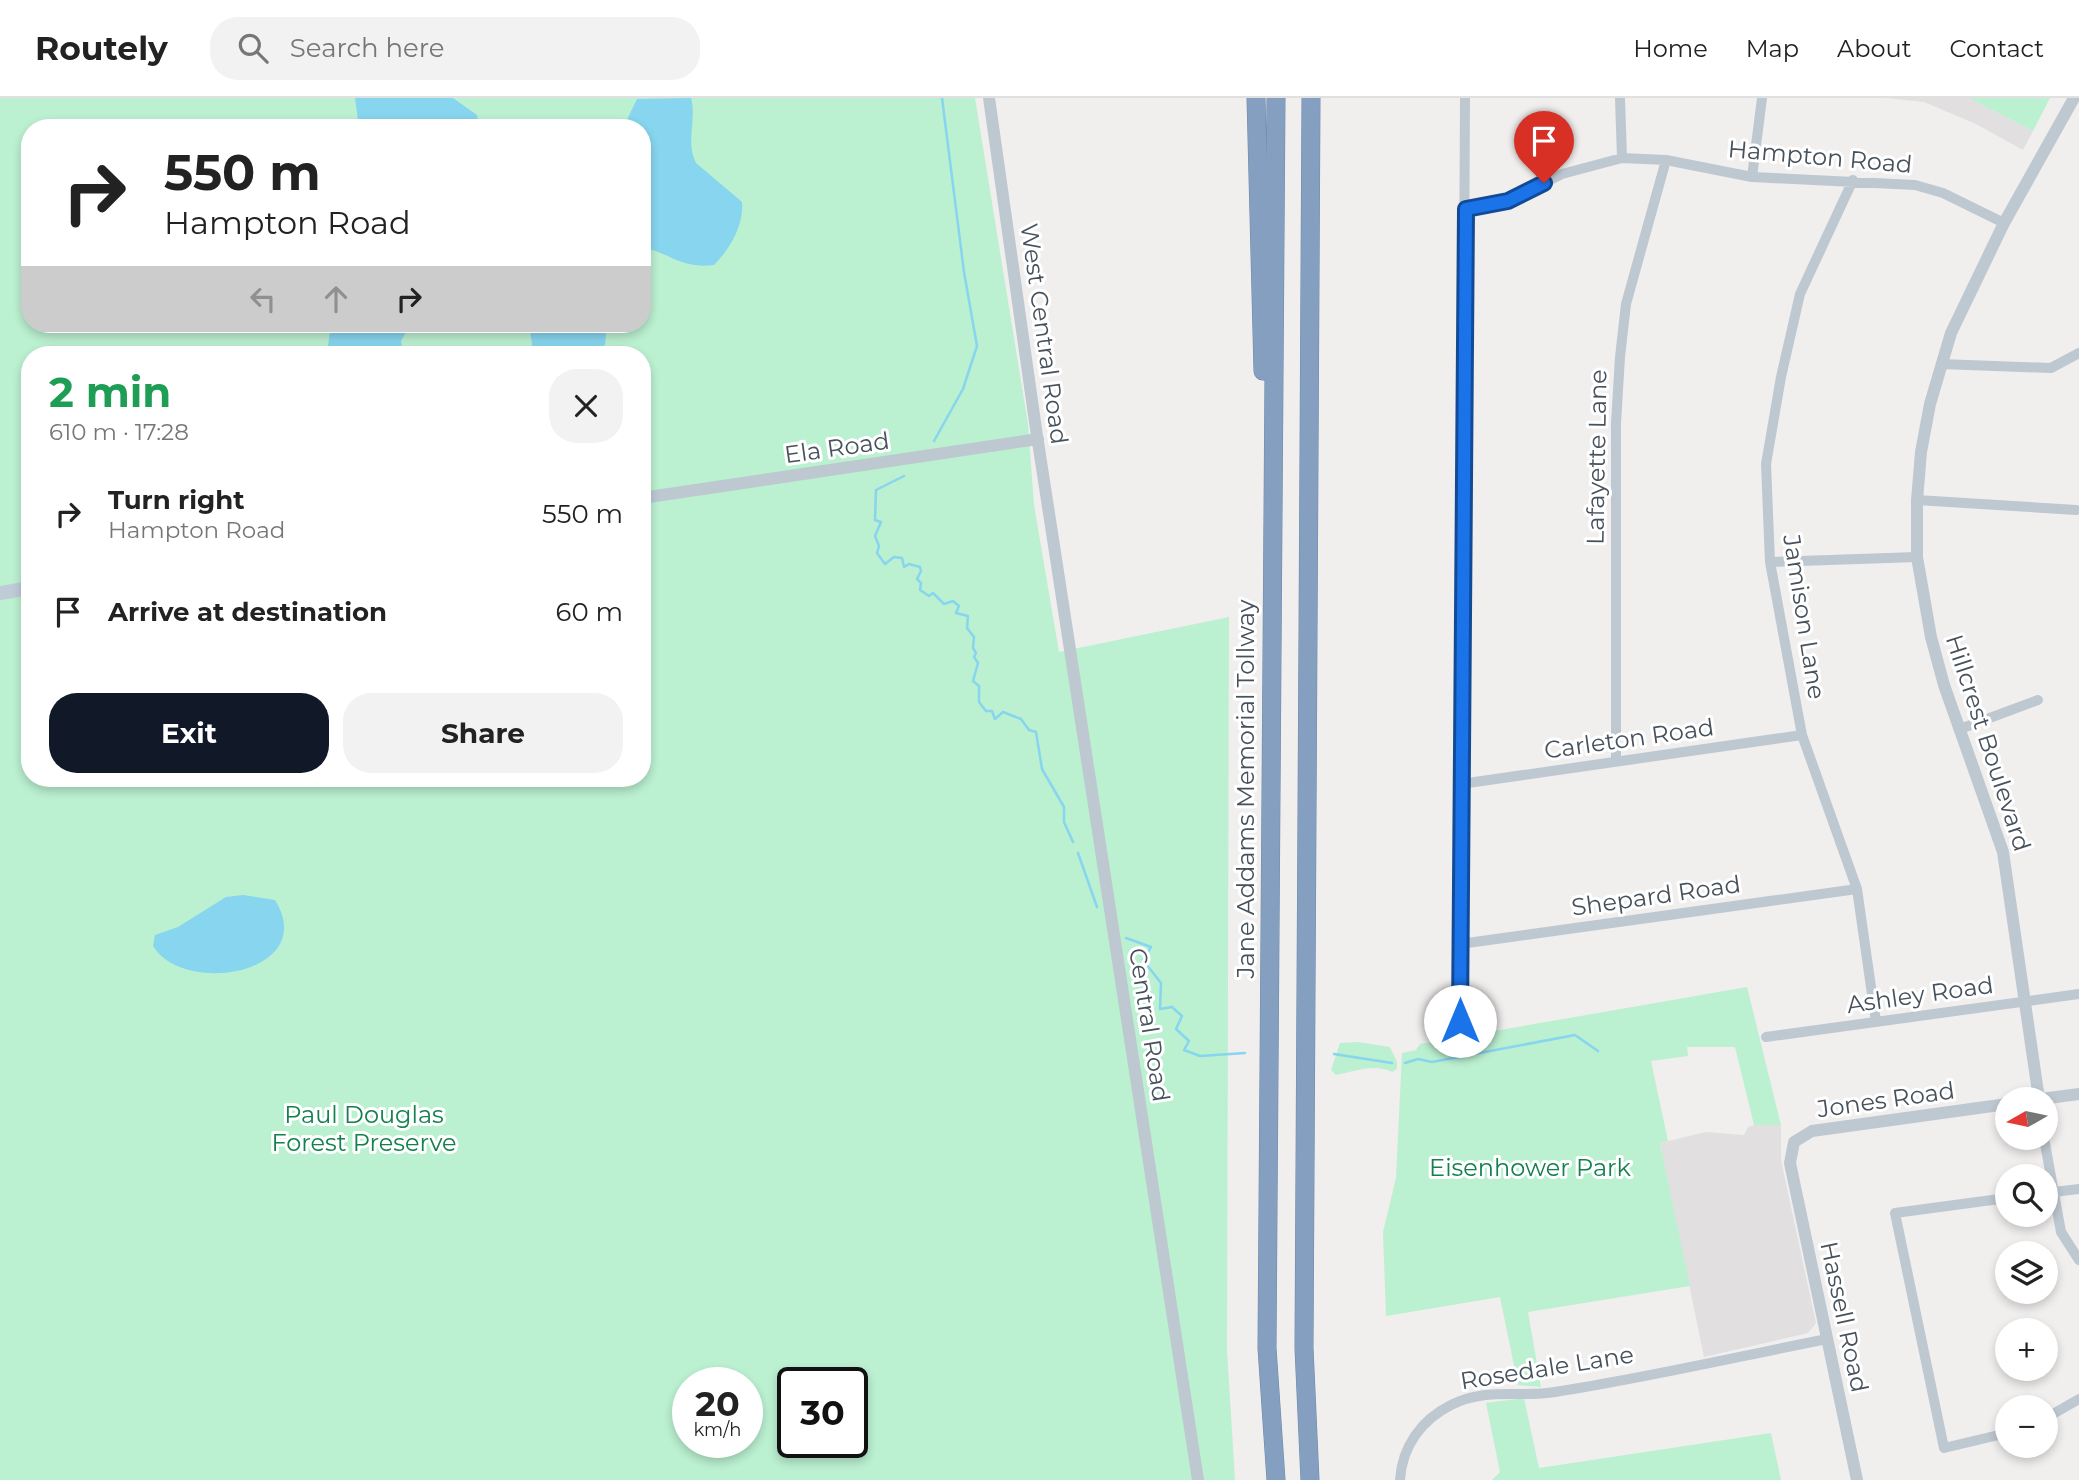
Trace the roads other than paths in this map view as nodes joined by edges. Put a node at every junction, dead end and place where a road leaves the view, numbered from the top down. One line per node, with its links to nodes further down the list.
1 (989, 98): 17 (street, West Central Road)
2 (1256, 98): 21 (highway)
3 (1276, 98): 21 (highway, Jane Addams Memorial Tollway)
4 (1311, 98): 55 (highway)
5 (1465, 98): 13 (street)
6 (1620, 98): 9 (street)
7 (1762, 98): 11 (street)
8 (2074, 98): 14 (street, Hillcrest Boulevard)
9 (1622, 158): 10 (street, Hampton Road); 13 (street, Hampton Road)
10 (1666, 160): 11 (street, Hampton Road); 30 (street, Lafayette Lane)
11 (1752, 177): 12 (street, Hampton Road)
12 (1853, 180): 14 (street, Hampton Road); 23 (street, Jamison Lane)
13 (1466, 209): 31 (street)
14 (2004, 223): 16 (street, Hillcrest Boulevard)
15 (2079, 353): 16 (street)
16 (1941, 364): 19 (street, Hillcrest Boulevard)
17 (1038, 439): 18 (street, Ela Road); 24 (street, West Central Road)
18 (651, 497)
19 (1917, 500): 20 (street); 22 (street, Hillcrest Boulevard)
20 (2076, 510)
21 (1272, 555): 54 (highway, Jane Addams Memorial Tollway)
22 (1917, 557): 23 (street); 28 (street, Hillcrest Boulevard)
23 (1770, 562): 29 (street, Jamison Lane)
24 (1059, 576): 53 (street, Central Road)
25 (21, 590): 26 (main road)
26 (0, 593)
27 (2038, 700): 28 (street)
28 (1960, 729): 35 (street, Hillcrest Boulevard)
29 (1802, 735): 30 (street, Carleton Road); 32 (street, Jamison Lane)
30 (1616, 761): 31 (street, Carleton Road)
31 (1461, 784): 33 (street)
32 (1857, 889): 33 (street, Shepard Road); 37 (street, Jamison Lane)
33 (1460, 944): 36 (street)
34 (2079, 994): 35 (street, Ashley Road)
35 (2025, 1002): 37 (street, Ashley Road); 39 (street, Hillcrest Boulevard)
36 (1460, 1021)
37 (1876, 1022): 38 (street, Ashley Road)
38 (1766, 1037)
39 (2038, 1087)
40 (2079, 1094): 41 (street)
41 (2058, 1097)
42 (1995, 1106): 43 (street, Jones Road)
43 (1790, 1163): 49 (street, Hassell Road)
44 (2079, 1189): 45 (street)
45 (2058, 1192)
46 (1995, 1200): 52 (street)
47 (2058, 1223): 48 (street)
48 (2079, 1260)
49 (1827, 1339): 56 (street, Rosedale Lane); 57 (street, Hassell Road)
50 (2079, 1399): 51 (street)
51 (2058, 1411)
52 (1995, 1436)
53 (1198, 1480)
54 (1276, 1480)
55 (1310, 1480)
56 (1400, 1480)
57 (1857, 1480)

